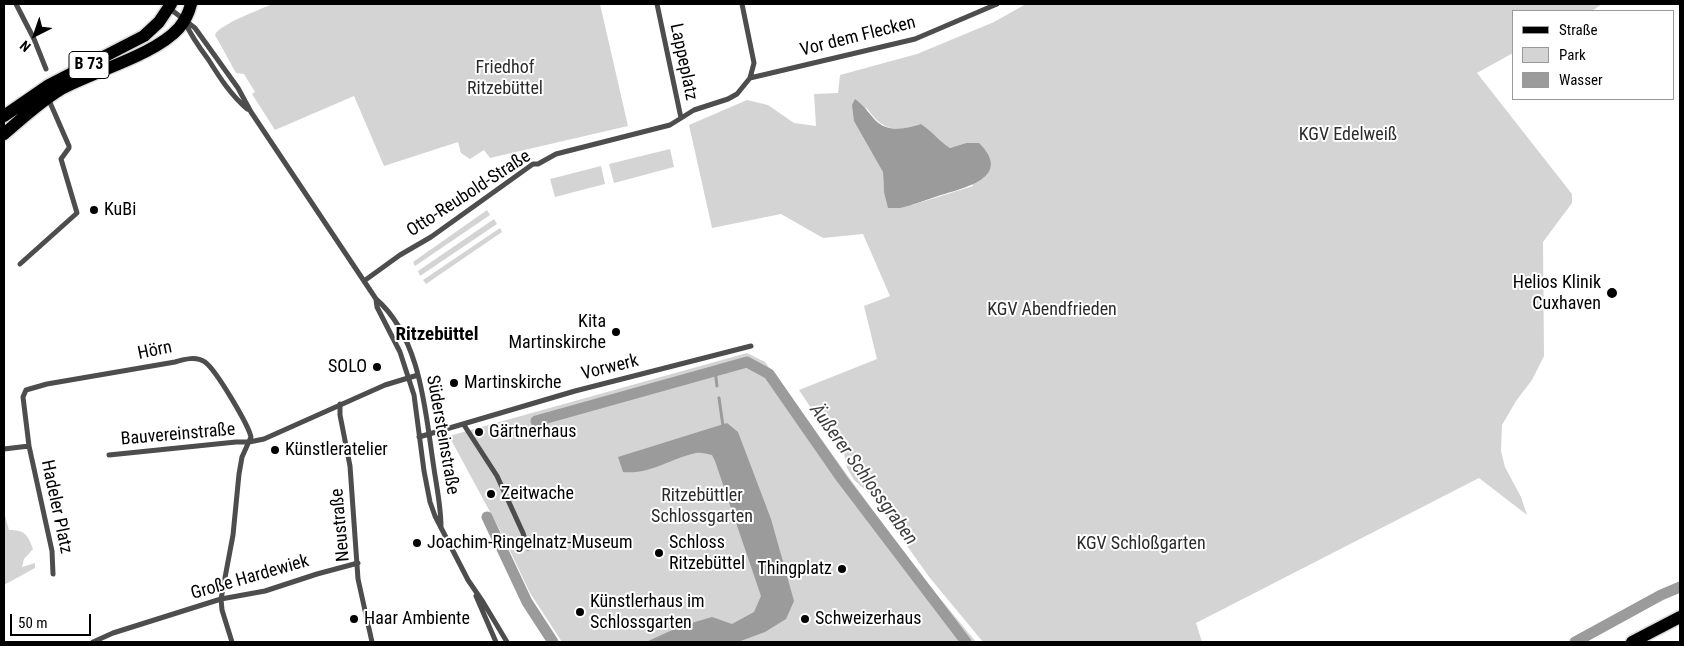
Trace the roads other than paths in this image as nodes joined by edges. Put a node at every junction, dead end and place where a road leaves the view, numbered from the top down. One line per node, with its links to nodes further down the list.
1 (16, 4): 8 (street)
2 (191, 4): 7 (main road, B 73)
3 (657, 4): 13 (street, Lappeplatz)
4 (742, 4): 9 (street)
5 (997, 4): 9 (street, Vor dem Flecken)
6 (170, 6): 7 (street, Südersteinstraße); 10 (main road, B 73)
7 (184, 20): 10 (main road, B 73); 11 (street, Südersteinstraße); 11 (street, Südersteinstraße)
8 (46, 69)
9 (750, 78): 13 (street, Lappeplatz)
10 (46, 94): 12 (main road, B 73); 14 (main road, B 73); 15 (street)
11 (251, 112): 16 (street, Südersteinstraße)
12 (4, 116)
13 (681, 118): 16 (street, Otto-Reubold-Straße)
14 (4, 134)
15 (20, 264)
16 (364, 281): 17 (street, Südersteinstraße)
17 (376, 299): 19 (street, Südersteinstraße); 20 (street, Südersteinstraße)
18 (751, 346): 23 (street, Vorwerk)
19 (418, 375): 20 (street, Bauvereinstraße); 24 (street, Südersteinstraße)
20 (409, 378): 22 (street, Bauvereinstraße); 25 (street, Südersteinstraße)
21 (23, 397): 26 (street, Hörn); 27 (street, Hadeler Platz)
22 (340, 404): 26 (street, Bauvereinstraße); 32 (street, Neustraße)
23 (464, 425): 24 (street, Vorwerk); 31 (street)
24 (429, 434): 25 (street, Vorwerk); 30 (street, Südersteinstraße)
25 (419, 437): 30 (street, Südersteinstraße)
26 (249, 442): 29 (street, Bauvereinstraße); 35 (street)
27 (29, 446): 28 (street, Hadeler Platz); 33 (street, Hadeler Platz)
28 (4, 449)
29 (109, 455)
30 (442, 527): 34 (street, Südersteinstraße)
31 (528, 548)
32 (358, 563): 35 (street, Große Hardewiek); 37 (street, Neustraße)
33 (54, 574)
34 (474, 591): 40 (street, Südersteinstraße); 41 (street, Südersteinstraße)
35 (221, 600): 38 (street, Große Hardewiek); 39 (street)
36 (1680, 617): 42 (main road)
37 (371, 640)
38 (93, 642)
39 (232, 642)
40 (496, 642)
41 (507, 642)
42 (1632, 642)

